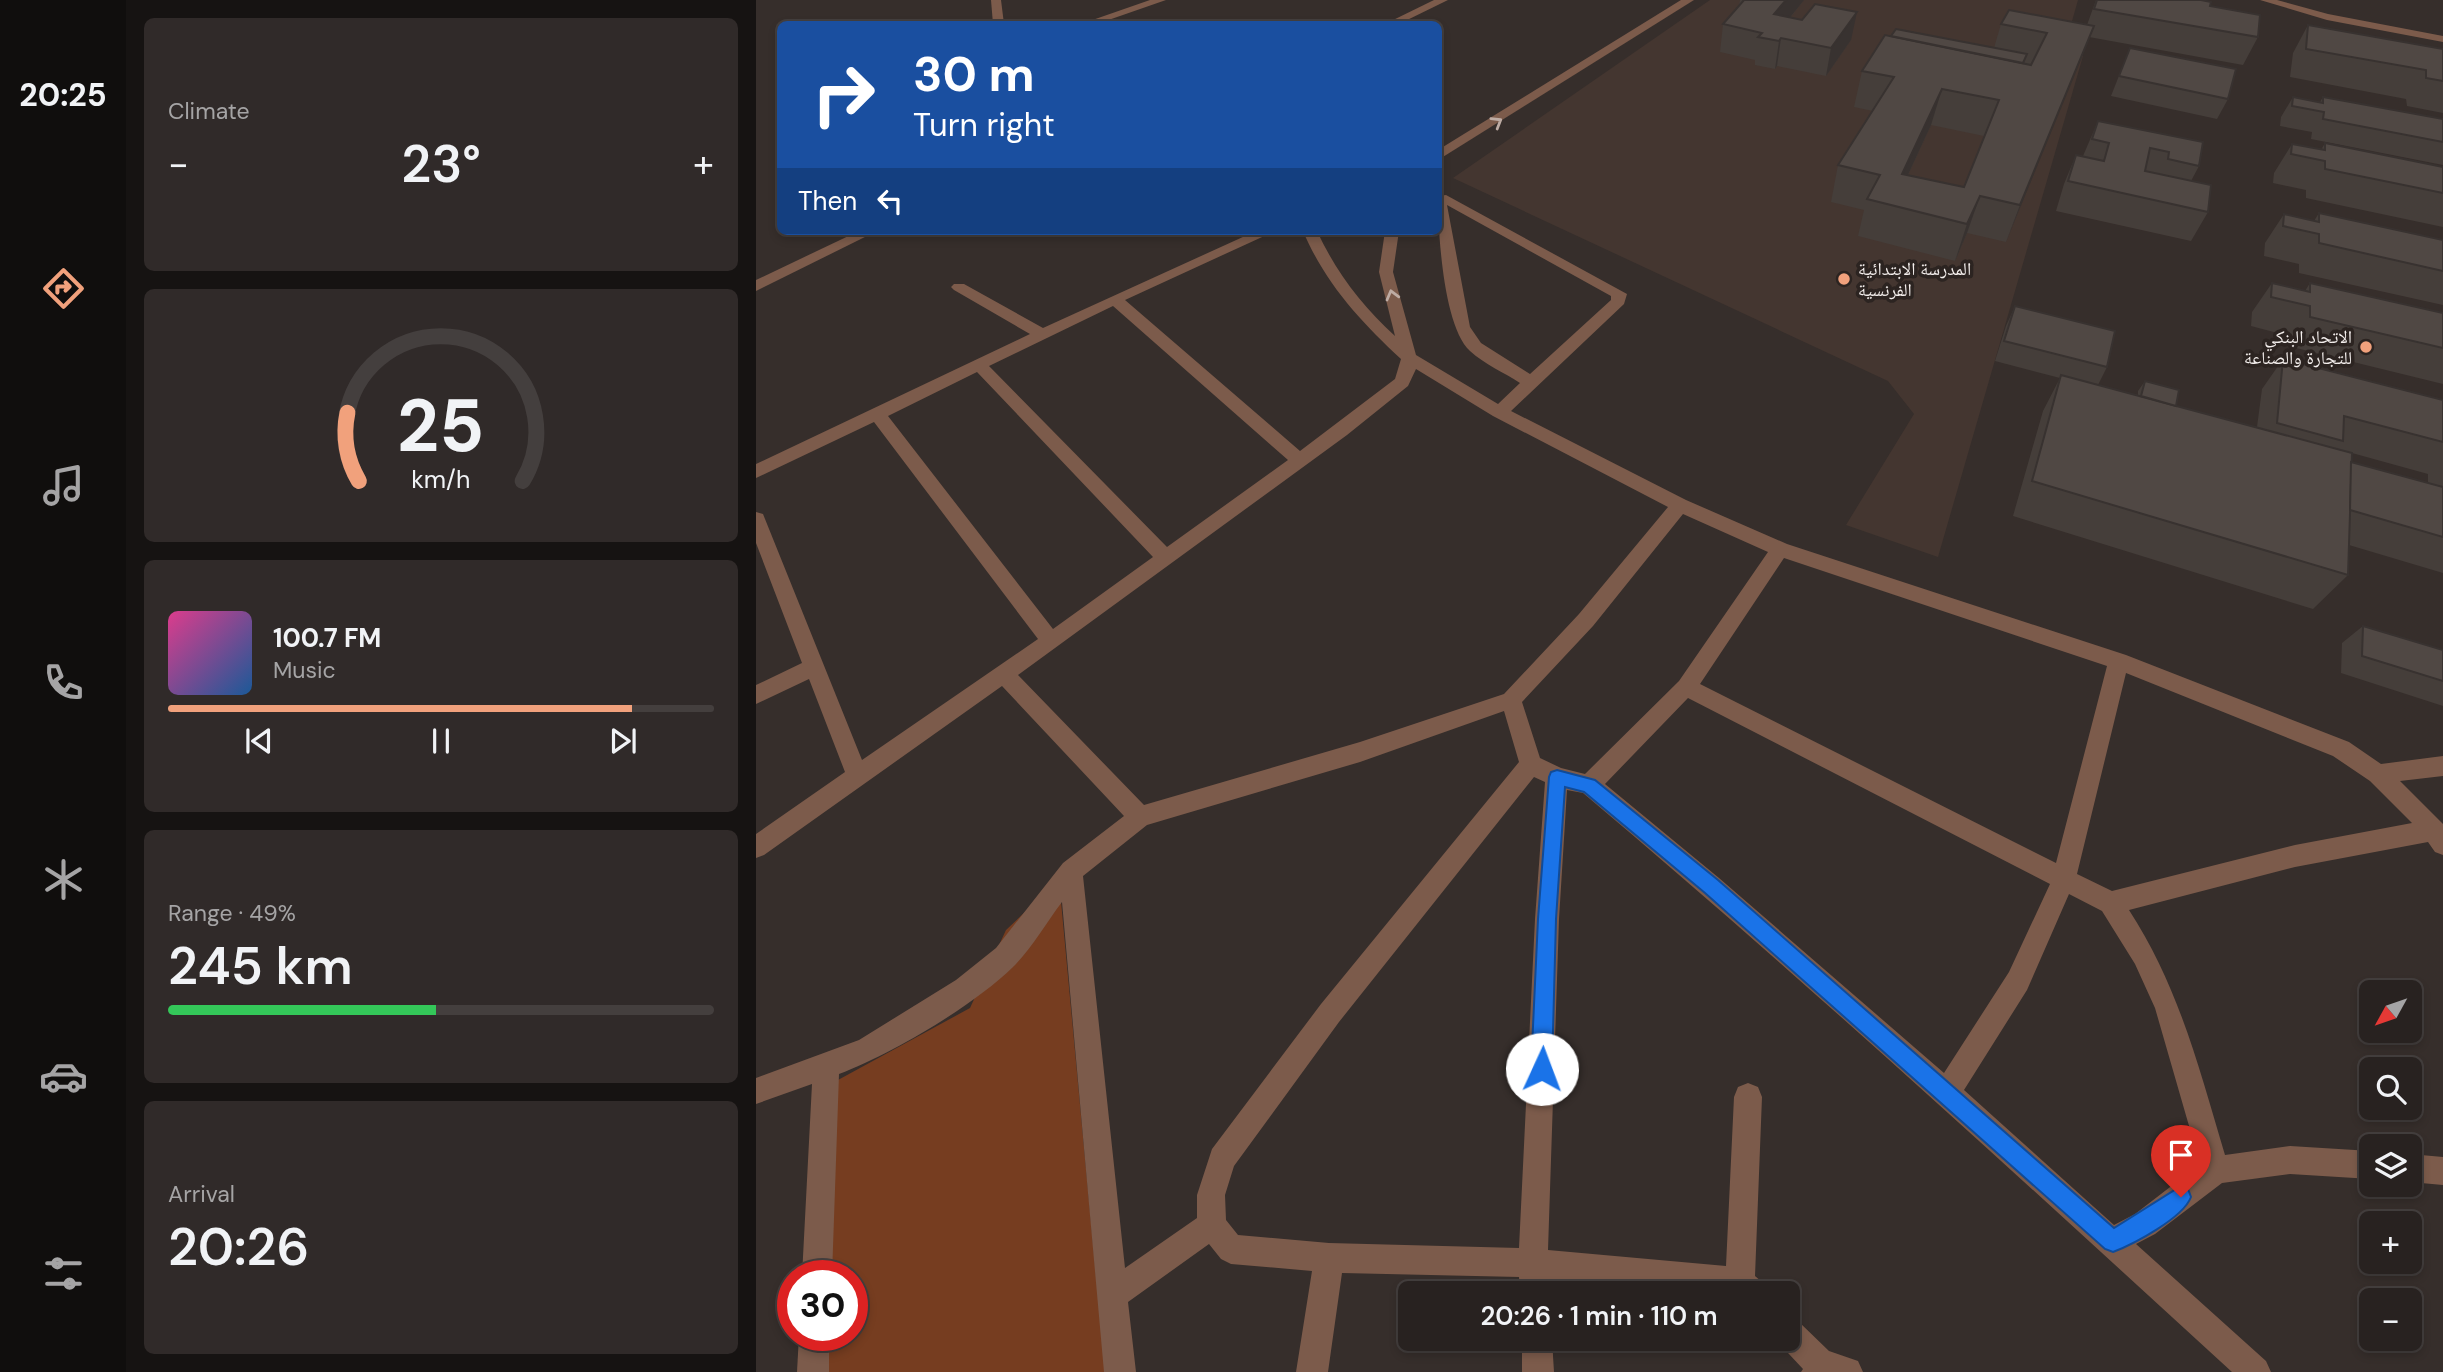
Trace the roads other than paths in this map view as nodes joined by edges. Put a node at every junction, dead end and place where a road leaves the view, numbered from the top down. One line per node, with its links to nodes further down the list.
1 (996, 0): 6 (street)
2 (1161, 0): 7 (street)
3 (1443, 0): 8 (street)
4 (1689, 0): 10 (street, one-way to 4)
5 (2265, 0): 9 (street)
6 (999, 21)
7 (1096, 21)
8 (1398, 21)
9 (2443, 39)
10 (1442, 154)
11 (1442, 200): 23 (street)
12 (1442, 217): 23 (street)
13 (862, 235): 17 (street)
14 (1259, 235): 19 (street)
15 (1312, 235): 21 (street)
16 (1391, 235): 21 (street, one-way to 16)
17 (756, 286)
18 (959, 287): 20 (street)
19 (1115, 299): 20 (street); 26 (street)
20 (1042, 334): 22 (street)
21 (1409, 358): 24 (street); 26 (street)
22 (980, 366): 25 (street); 31 (street)
23 (1531, 382): 24 (street)
24 (1499, 412): 28 (street)
25 (878, 415): 27 (street); 32 (street)
26 (1300, 461): 31 (street)
27 (756, 472)
28 (1681, 505): 30 (street); 38 (street)
29 (756, 519): 34 (street)
30 (1780, 549): 33 (street); 36 (street)
31 (1165, 557): 32 (street)
32 (1051, 641): 35 (street)
33 (2119, 661): 41 (street); 49 (street)
34 (813, 667): 37 (street); 42 (street)
35 (1004, 674): 42 (street); 45 (street)
36 (1686, 687): 44 (street); 49 (street)
37 (756, 695)
38 (1511, 700): 39 (street); 45 (street)
39 (1531, 764): 43 (street); 59 (street)
40 (2443, 766): 41 (street)
41 (2378, 774): 46 (street)
42 (857, 775): 47 (street)
43 (1557, 777): 44 (street); 63 (street)
44 (1589, 785): 53 (street)
45 (1140, 817): 48 (street)
46 (2439, 837): 50 (street)
47 (756, 847)
48 (1071, 871): 51 (street); 67 (street)
49 (2064, 879): 50 (street); 53 (street)
50 (2111, 903): 57 (street)
51 (826, 1065): 52 (street); 62 (street)
52 (756, 1091)
53 (1948, 1093): 60 (street)
54 (1748, 1097): 66 (street)
55 (2359, 1164): 57 (street)
56 (2422, 1169): 58 (street)
57 (2216, 1170): 60 (street)
58 (2443, 1171)
59 (1212, 1225): 61 (street); 67 (street)
60 (2113, 1241): 76 (street)
61 (1329, 1258): 63 (street); 74 (street)
62 (818, 1260)
63 (1534, 1262): 64 (street); 65 (street)
64 (1535, 1281)
65 (1688, 1281)
66 (1745, 1281)
67 (1112, 1295): 73 (street)
68 (1800, 1344): 71 (street)
69 (814, 1351): 72 (street)
70 (1537, 1351): 75 (street)
71 (1828, 1369)
72 (813, 1372)
73 (1120, 1372)
74 (1312, 1372)
75 (1538, 1372)
76 (2255, 1372)

